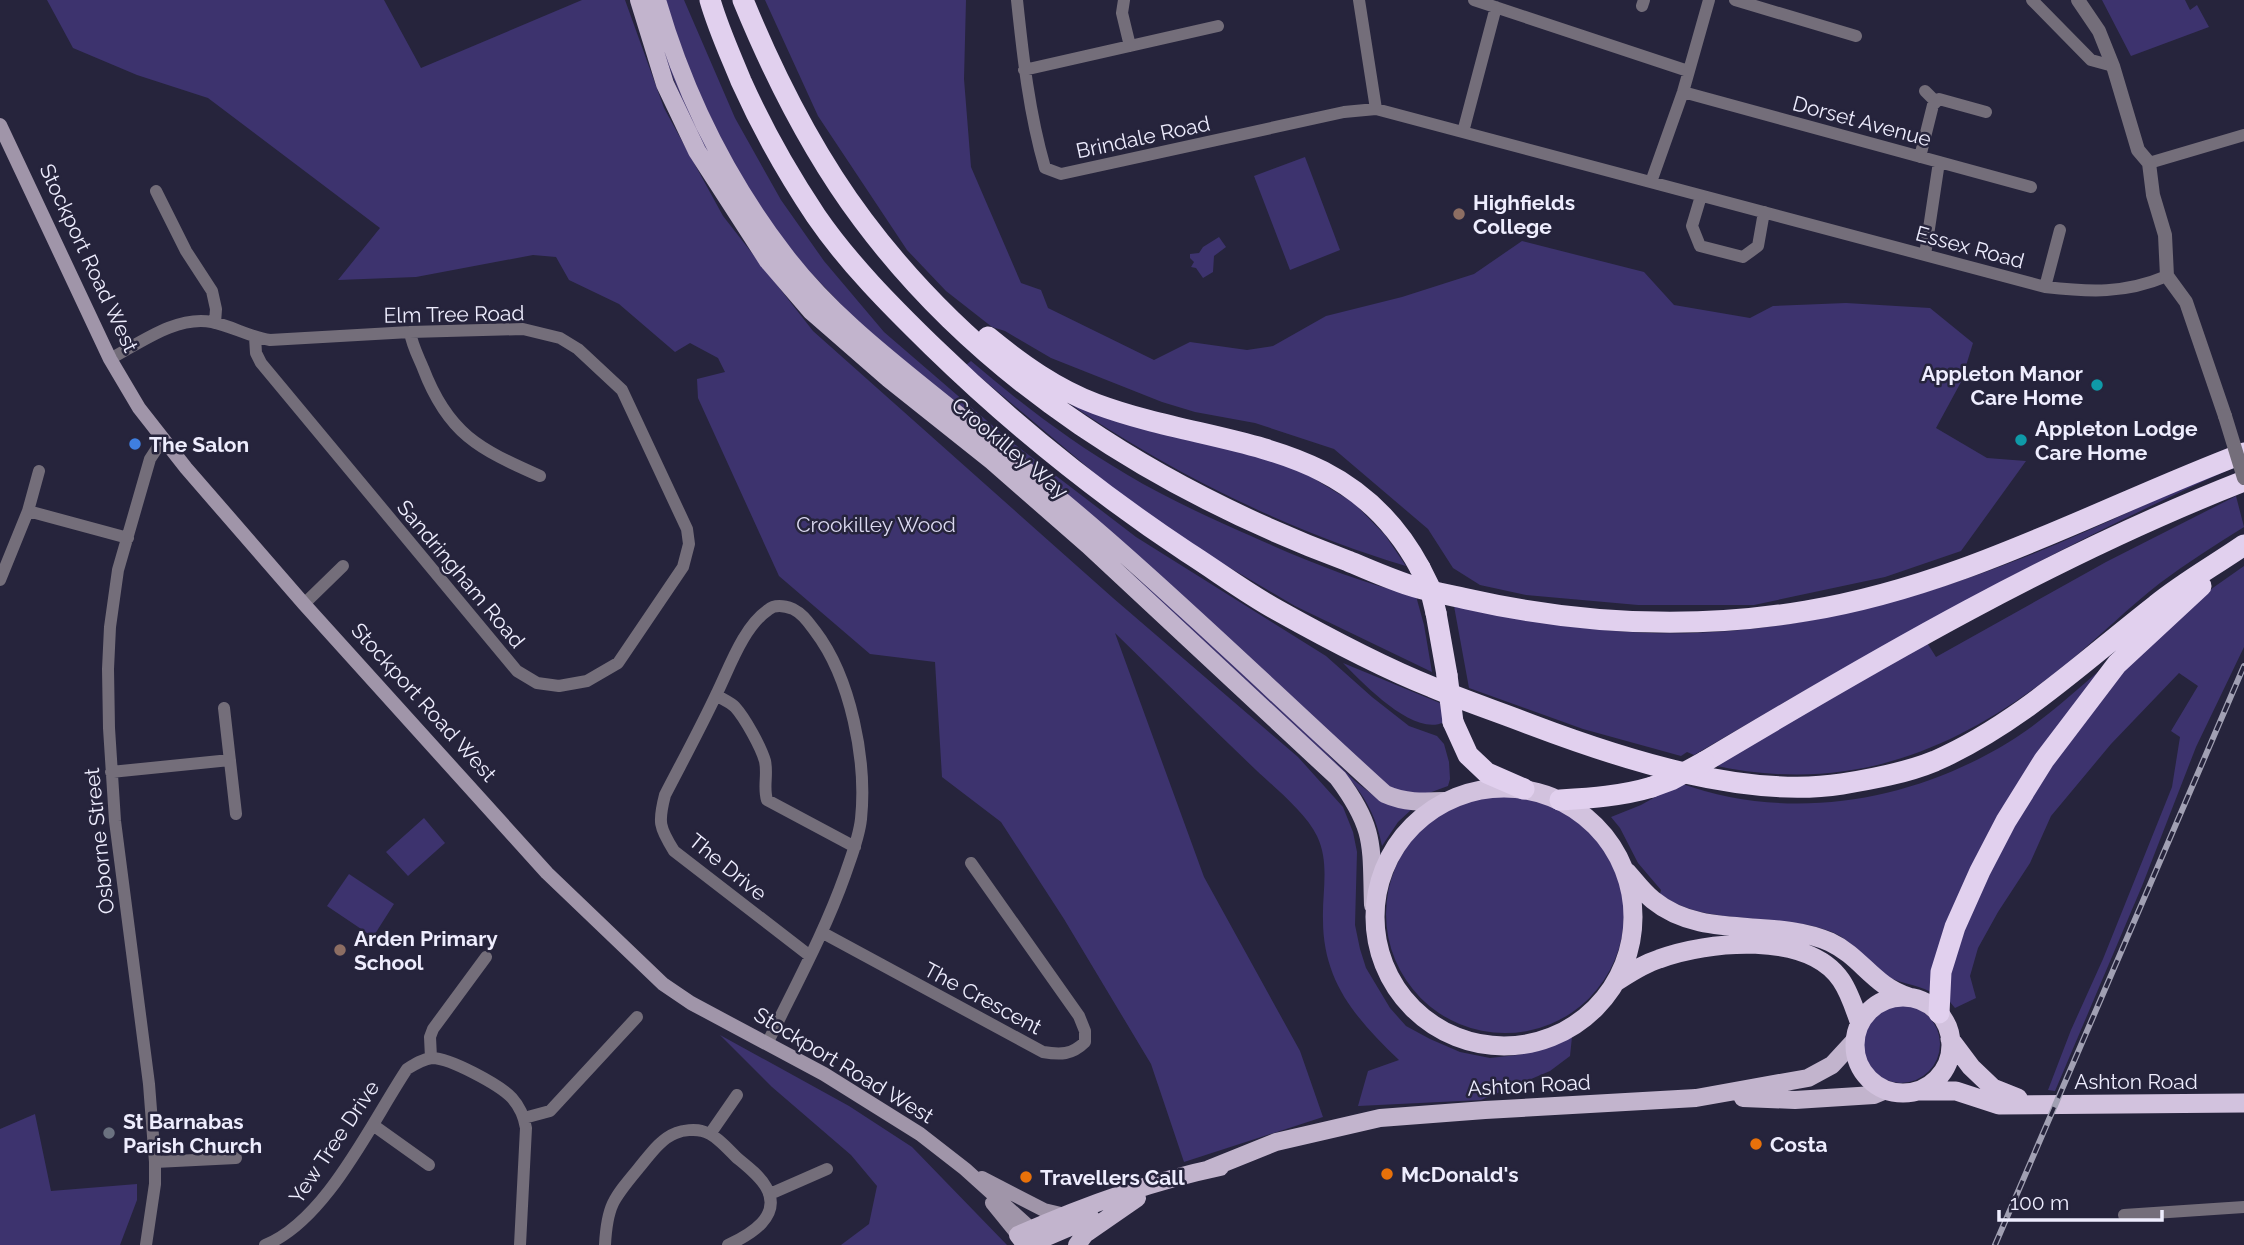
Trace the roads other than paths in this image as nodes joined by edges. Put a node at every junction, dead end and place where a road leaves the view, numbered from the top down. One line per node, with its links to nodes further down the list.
1 (639, 0): 70 (main road, Crookilley Way)
2 (656, 0): 65 (main road, Crookilley Way)
3 (703, 0): 15 (highway)
4 (710, 0): 15 (highway)
5 (743, 0): 42 (highway)
6 (1017, 0): 20 (street, Brindale Road)
7 (1124, 0): 18 (street)
8 (1359, 0): 25 (street)
9 (1474, 0): 14 (street)
10 (1709, 0): 21 (street)
11 (1735, 0): 17 (street)
12 (2032, 0): 19 (street)
13 (2078, 0): 19 (street)
14 (1496, 7): 21 (street); 28 (street)
15 (717, 26): 55 (highway)
16 (1218, 26): 18 (street)
17 (1856, 36)
18 (1130, 47): 20 (street)
19 (2113, 66): 32 (street)
20 (1024, 70): 25 (street, Brindale Road)
21 (1688, 71): 23 (street)
22 (1925, 90): 24 (street)
23 (1683, 92): 30 (street, Dorset Avenue); 33 (street)
24 (1935, 102): 26 (street); 30 (street)
25 (1376, 109): 28 (street, Essex Road)
26 (1986, 111)
27 (0, 125): 46 (main road, Stockport Road West)
28 (1463, 132): 33 (street, Essex Road)
29 (2244, 135): 32 (street)
30 (1920, 157): 31 (street, Dorset Avenue)
31 (1939, 162): 34 (street, Dorset Avenue); 39 (street)
32 (2149, 163): 40 (street)
33 (1651, 182): 36 (street, Essex Road)
34 (2031, 187)
35 (156, 191): 43 (street)
36 (1701, 196): 37 (street, Essex Road); 37 (street)
37 (1765, 212): 39 (street, Essex Road)
38 (2060, 230): 41 (street)
39 (1925, 255): 41 (street, Essex Road)
40 (2167, 276): 41 (street, Essex Road); 51 (street, bridge)
41 (2045, 287)
42 (942, 309): 48 (highway); 63 (highway, bridge)
43 (215, 323): 45 (street, Elm Tree Road); 46 (street, Elm Tree Road)
44 (410, 332): 45 (street, Elm Tree Road); 50 (street); 54 (street, Elm Tree Road)
45 (255, 337): 54 (street, Sandringham Road)
46 (110, 359): 47 (main road, Stockport Road West)
47 (163, 439): 53 (street, Osborne Street); 58 (main road, Stockport Road West)
48 (2244, 453)
49 (39, 471): 52 (street)
50 (540, 476)
51 (2244, 480): 64 (highway, bridge)
52 (28, 511): 53 (street); 57 (street)
53 (128, 538): 62 (street, Osborne Street)
54 (689, 544)
55 (2244, 546): 76 (highway)
56 (343, 566): 58 (street)
57 (0, 580)
58 (304, 604): 80 (main road, Stockport Road West)
59 (716, 695): 67 (street); 67 (street, The Drive); 72 (street, The Drive)
60 (224, 708): 61 (street)
61 (230, 760): 62 (street); 66 (street)
62 (111, 772): 92 (street, Osborne Street)
63 (1524, 789): 64 (highway); 65 (highway)
64 (1560, 800): 69 (highway)
65 (1446, 801): 70 (highway)
66 (236, 814)
67 (855, 847): 71 (street)
68 (971, 863): 71 (street, The Crescent)
69 (1627, 871): 74 (highway); 75 (highway)
70 (1373, 905): 74 (highway)
71 (822, 933): 72 (street)
72 (810, 956): 80 (street)
73 (485, 957): 81 (street)
74 (1616, 982): 78 (highway)
75 (1909, 997): 76 (highway); 78 (highway)
76 (1939, 1013): 79 (highway)
77 (637, 1017): 88 (street)
78 (1857, 1032): 82 (highway); 85 (main road, Ashton Road)
79 (1951, 1039): 83 (highway); 86 (highway, Ashton Road)
80 (766, 1044): 95 (main road, Stockport Road West)
81 (431, 1058): 88 (street); 89 (street, Yew Tree Drive)
82 (1886, 1090): 83 (highway); 85 (main road, Ashton Road)
83 (1917, 1091): 86 (highway, Ashton Road)
84 (737, 1095): 90 (street)
85 (1712, 1097): 96 (main road, Ashton Road)
86 (2028, 1103): 87 (highway, Ashton Road)
87 (2244, 1107)
88 (524, 1118): 105 (street)
89 (373, 1125): 93 (street); 104 (street, Yew Tree Drive)
90 (710, 1134): 97 (street); 106 (street)
91 (236, 1158): 92 (street)
92 (155, 1162): 103 (street, Osborne Street)
93 (429, 1165)
94 (827, 1169): 97 (street)
95 (965, 1169): 101 (main road, Stockport Road West); 102 (main road, Stockport Road West)
96 (1157, 1184): 98 (main road, Ashton Road); 101 (main road, Ashton Road)
97 (770, 1194): 107 (street)
98 (1130, 1202): 102 (main road, Ashton Road); 108 (main road, Ashton Road)
99 (2244, 1207): 100 (street)
100 (2124, 1215)
101 (1065, 1216): 102 (main road, Ashton Road)
102 (1032, 1240)
103 (145, 1245)
104 (265, 1245)
105 (520, 1245)
106 (605, 1245)
107 (728, 1245)
108 (1077, 1245)

